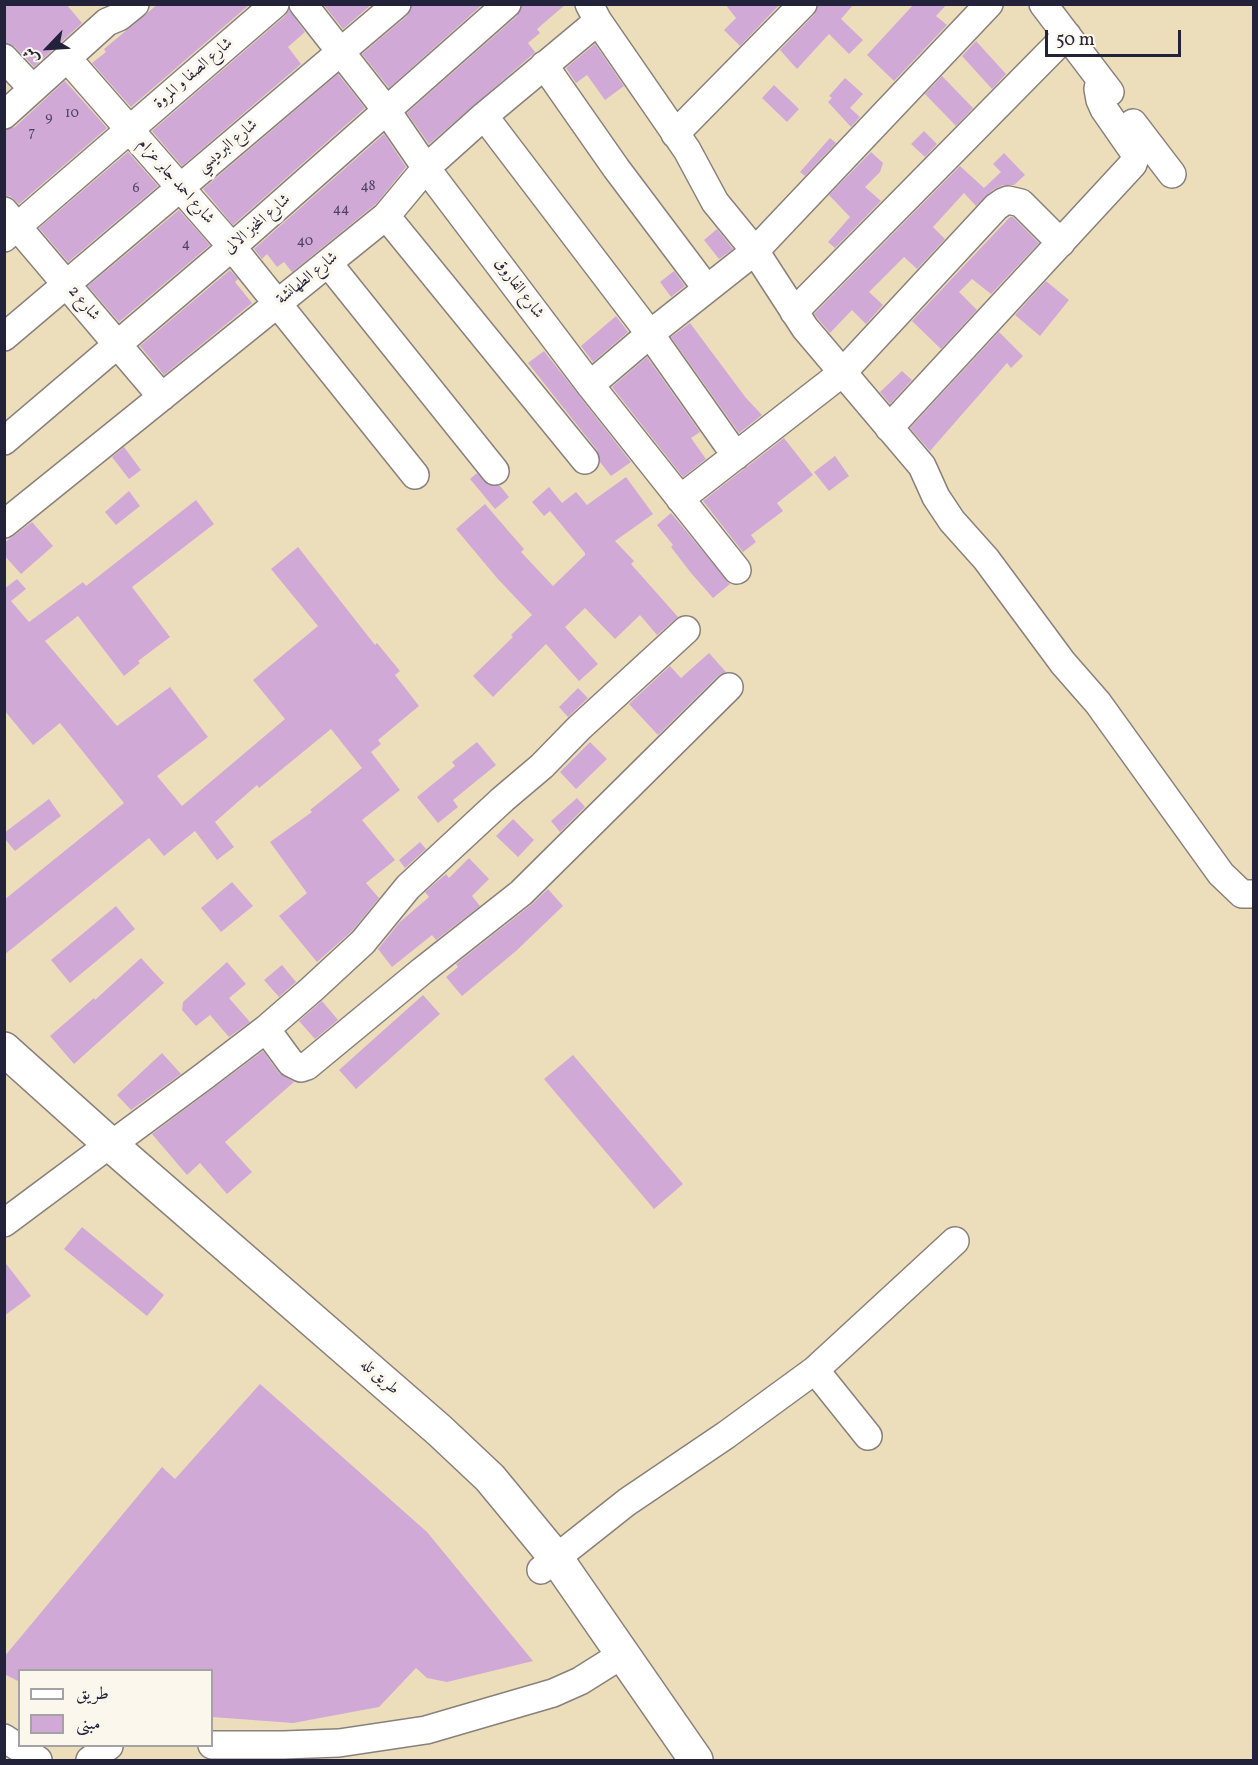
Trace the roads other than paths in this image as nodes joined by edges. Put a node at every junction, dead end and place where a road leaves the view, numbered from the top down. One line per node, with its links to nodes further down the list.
1 (135, 4): 9 (street)
2 (275, 4): 21 (street, شارع الصفا و المروة)
3 (303, 4): 12 (street, شارع الفاروق)
4 (397, 4): 12 (street, شارع البرديسي)
5 (507, 4): 18 (street, شارع المخبز الالى)
6 (802, 4): 22 (street)
7 (989, 4): 30 (street)
8 (1043, 4): 11 (street)
9 (105, 10): 14 (street)
10 (593, 13): 15 (street, شارع الطهانشة); 22 (street)
11 (1067, 35): 16 (street); 35 (street)
12 (340, 52): 18 (street, شارع الفاروق); 25 (street, شارع البرديسي)
13 (4, 58): 17 (street)
14 (67, 58): 17 (street); 21 (street, شارع احمد جابر عزام)
15 (544, 65): 20 (street, شارع الطهانشة); 33 (street)
16 (1100, 79): 24 (street); 28 (street)
17 (33, 89): 19 (street)
18 (387, 111): 23 (street, شارع الفاروق); 29 (street, شارع المخبز الالى)
19 (4, 115)
20 (484, 116): 23 (street, شارع الطهانشة); 36 (street)
21 (130, 130): 25 (street, شارع احمد جابر عزام); 27 (street, شارع الصفا و المروة)
22 (675, 134): 30 (street)
23 (426, 168): 26 (street, شارع الطهانشة); 40 (street, شارع الفاروق)
24 (1172, 174)
25 (180, 188): 29 (street, شارع احمد جابر عزام); 32 (street, شارع البرديسي)
26 (386, 216): 31 (street, شارع الطهانشة); 45 (street)
27 (9, 225): 32 (street, شارع 2)
28 (1061, 243): 39 (street); 42 (street)
29 (232, 247): 34 (street, شارع احمد جابر عزام); 38 (street, شارع المخبز الالى)
30 (755, 251): 33 (street); 35 (street)
31 (328, 263): 34 (street, شارع الطهانشة); 46 (street)
32 (66, 284): 37 (street, شارع البرديسي); 38 (street, شارع 2)
33 (707, 289): 36 (street)
34 (278, 304): 41 (street, شارع الطهانشة); 47 (street, شارع احمد جابر عزام)
35 (794, 312): 39 (street)
36 (650, 334): 40 (street); 44 (street)
37 (4, 337)
38 (118, 346): 41 (street, شارع 2); 43 (street, شارع المخبز الالى)
39 (842, 373): 42 (street); 44 (street)
40 (590, 384): 48 (street, شارع الفاروق)
41 (162, 397): 49 (street, شارع الطهانشة)
42 (889, 429): 53 (street)
43 (4, 441)
44 (736, 456): 48 (street)
45 (585, 460)
46 (495, 471)
47 (415, 476)
48 (680, 499): 50 (street, شارع الفاروق)
49 (4, 524)
50 (737, 570)
51 (686, 630): 54 (street)
52 (729, 687): 54 (street)
53 (1254, 894)
54 (266, 1029): 57 (street)
55 (4, 1049): 57 (main road, طريق تله)
56 (4, 1071): 57 (main road, طريق تله)
57 (104, 1149): 58 (street); 62 (main road, طريق تله)
58 (4, 1223)
59 (955, 1241): 60 (street)
60 (814, 1370): 61 (street); 62 (street)
61 (868, 1436)
62 (548, 1564): 63 (main road, طريق تله)
63 (615, 1659): 65 (street); 69 (main road, طريق تله); 70 (main road, طريق تله)
64 (4, 1738): 67 (street)
65 (213, 1745)
66 (108, 1747): 68 (street)
67 (38, 1761)
68 (90, 1761)
69 (673, 1761)
70 (696, 1761)

